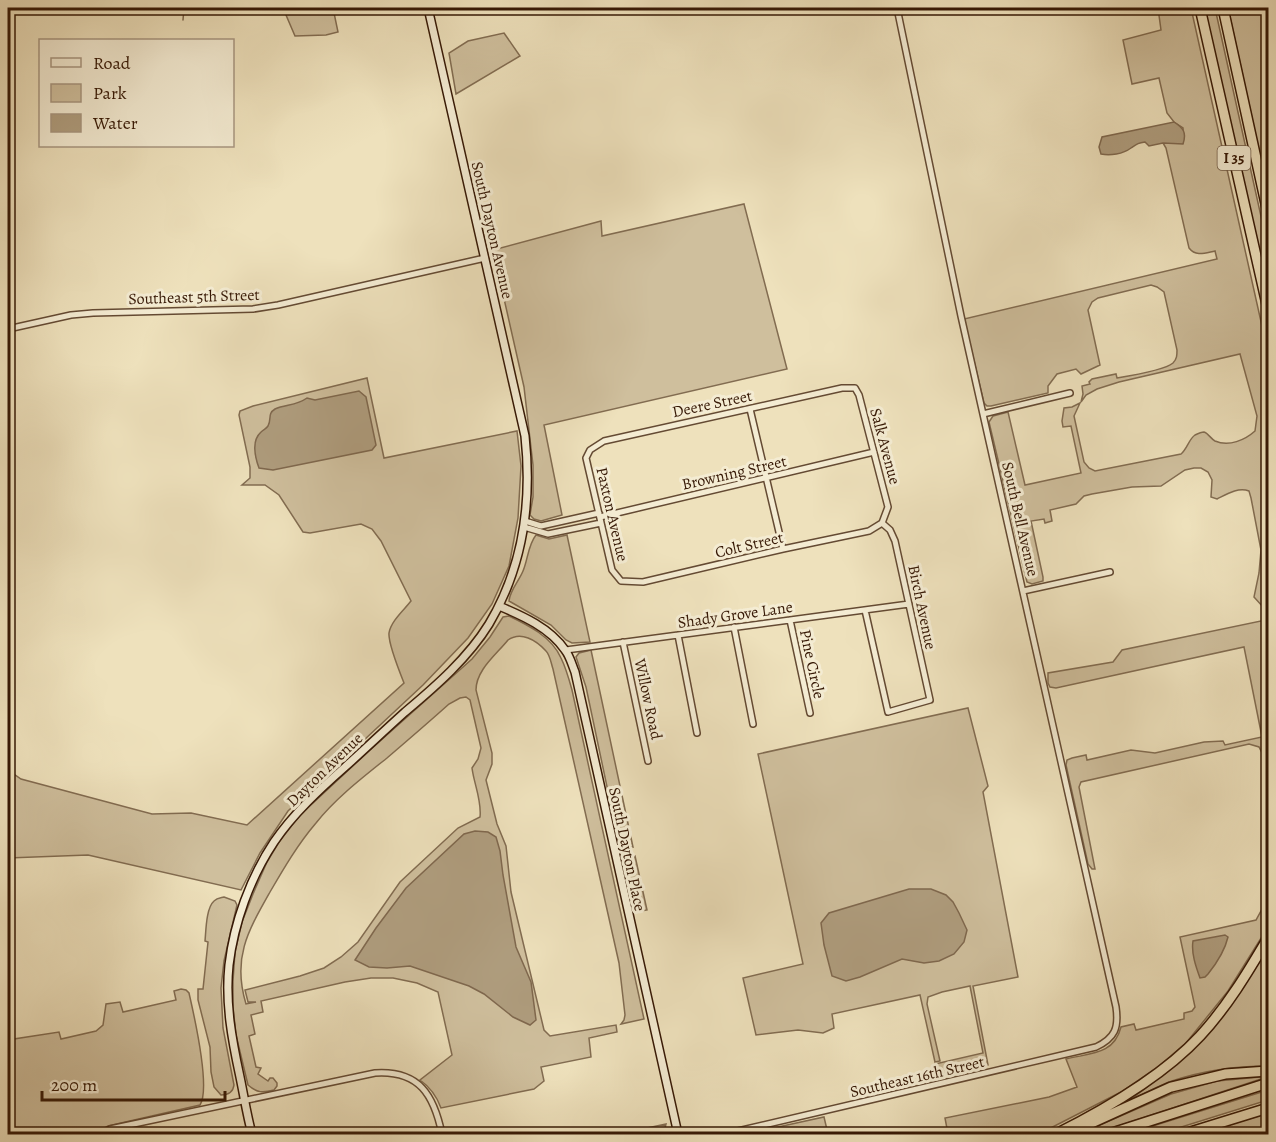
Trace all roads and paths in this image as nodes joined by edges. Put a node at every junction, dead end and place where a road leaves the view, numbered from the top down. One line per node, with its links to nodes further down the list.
1 (429, 8): 6 (main road, South Dayton Avenue)
2 (897, 8): 12 (street, South Bell Avenue)
3 (1200, 8): 7 (highway, I 35)
4 (1223, 8): 5 (highway, I 35)
5 (1269, 213)
6 (485, 258): 8 (street, Southeast 5th Street); 15 (main road, South Dayton Avenue)
7 (1269, 309)
8 (8, 329)
9 (842, 388): 11 (street, Deere Street); 14 (street, Salk Avenue)
10 (1070, 393): 12 (street)
11 (750, 409): 13 (street, Deere Street); 16 (street)
12 (983, 414): 23 (street, South Bell Avenue)
13 (590, 450): 17 (street, Paxton Avenue)
14 (874, 452): 16 (street, Browning Street); 19 (street, Salk Avenue)
15 (528, 460): 18 (main road, Dayton Avenue)
16 (766, 478): 17 (street, Browning Street); 20 (street)
17 (600, 518): 18 (street, Browning Street); 18 (street, Browning Street); 22 (street, Paxton Avenue)
18 (524, 524): 25 (main road, Dayton Avenue)
19 (882, 524): 20 (street, Colt Street); 24 (street, Birch Avenue)
20 (783, 549): 22 (street, Colt Street)
21 (1110, 572): 23 (street)
22 (621, 581)
23 (1023, 591): 37 (street, South Bell Avenue)
24 (909, 604): 26 (street, Shady Grove Lane); 26 (street, Birch Avenue)
25 (499, 606): 31 (main road, South Dayton Place); 40 (main road, Dayton Avenue)
26 (865, 610): 27 (street, Shady Grove Lane)
27 (790, 620): 28 (street, Shady Grove Lane); 32 (street, Pine Circle)
28 (734, 627): 29 (street, Shady Grove Lane); 33 (street)
29 (678, 635): 30 (street, Shady Grove Lane); 34 (street)
30 (623, 642): 31 (street, Shady Grove Lane); 35 (street, Willow Road)
31 (566, 650): 45 (main road, South Dayton Place)
32 (810, 713)
33 (753, 724)
34 (697, 733)
35 (648, 761)
36 (1269, 938): 47 (highway)
37 (1112, 1035): 46 (street, Southeast 16th Street)
38 (1269, 1071): 48 (highway)
39 (1269, 1083): 49 (highway)
40 (245, 1101): 42 (street); 43 (main road, Dayton Avenue); 44 (street)
41 (1269, 1108): 50 (highway)
42 (102, 1134)
43 (252, 1134)
44 (442, 1134)
45 (678, 1134)
46 (725, 1134)
47 (1056, 1134)
48 (1066, 1134)
49 (1109, 1134)
50 (1184, 1134)

